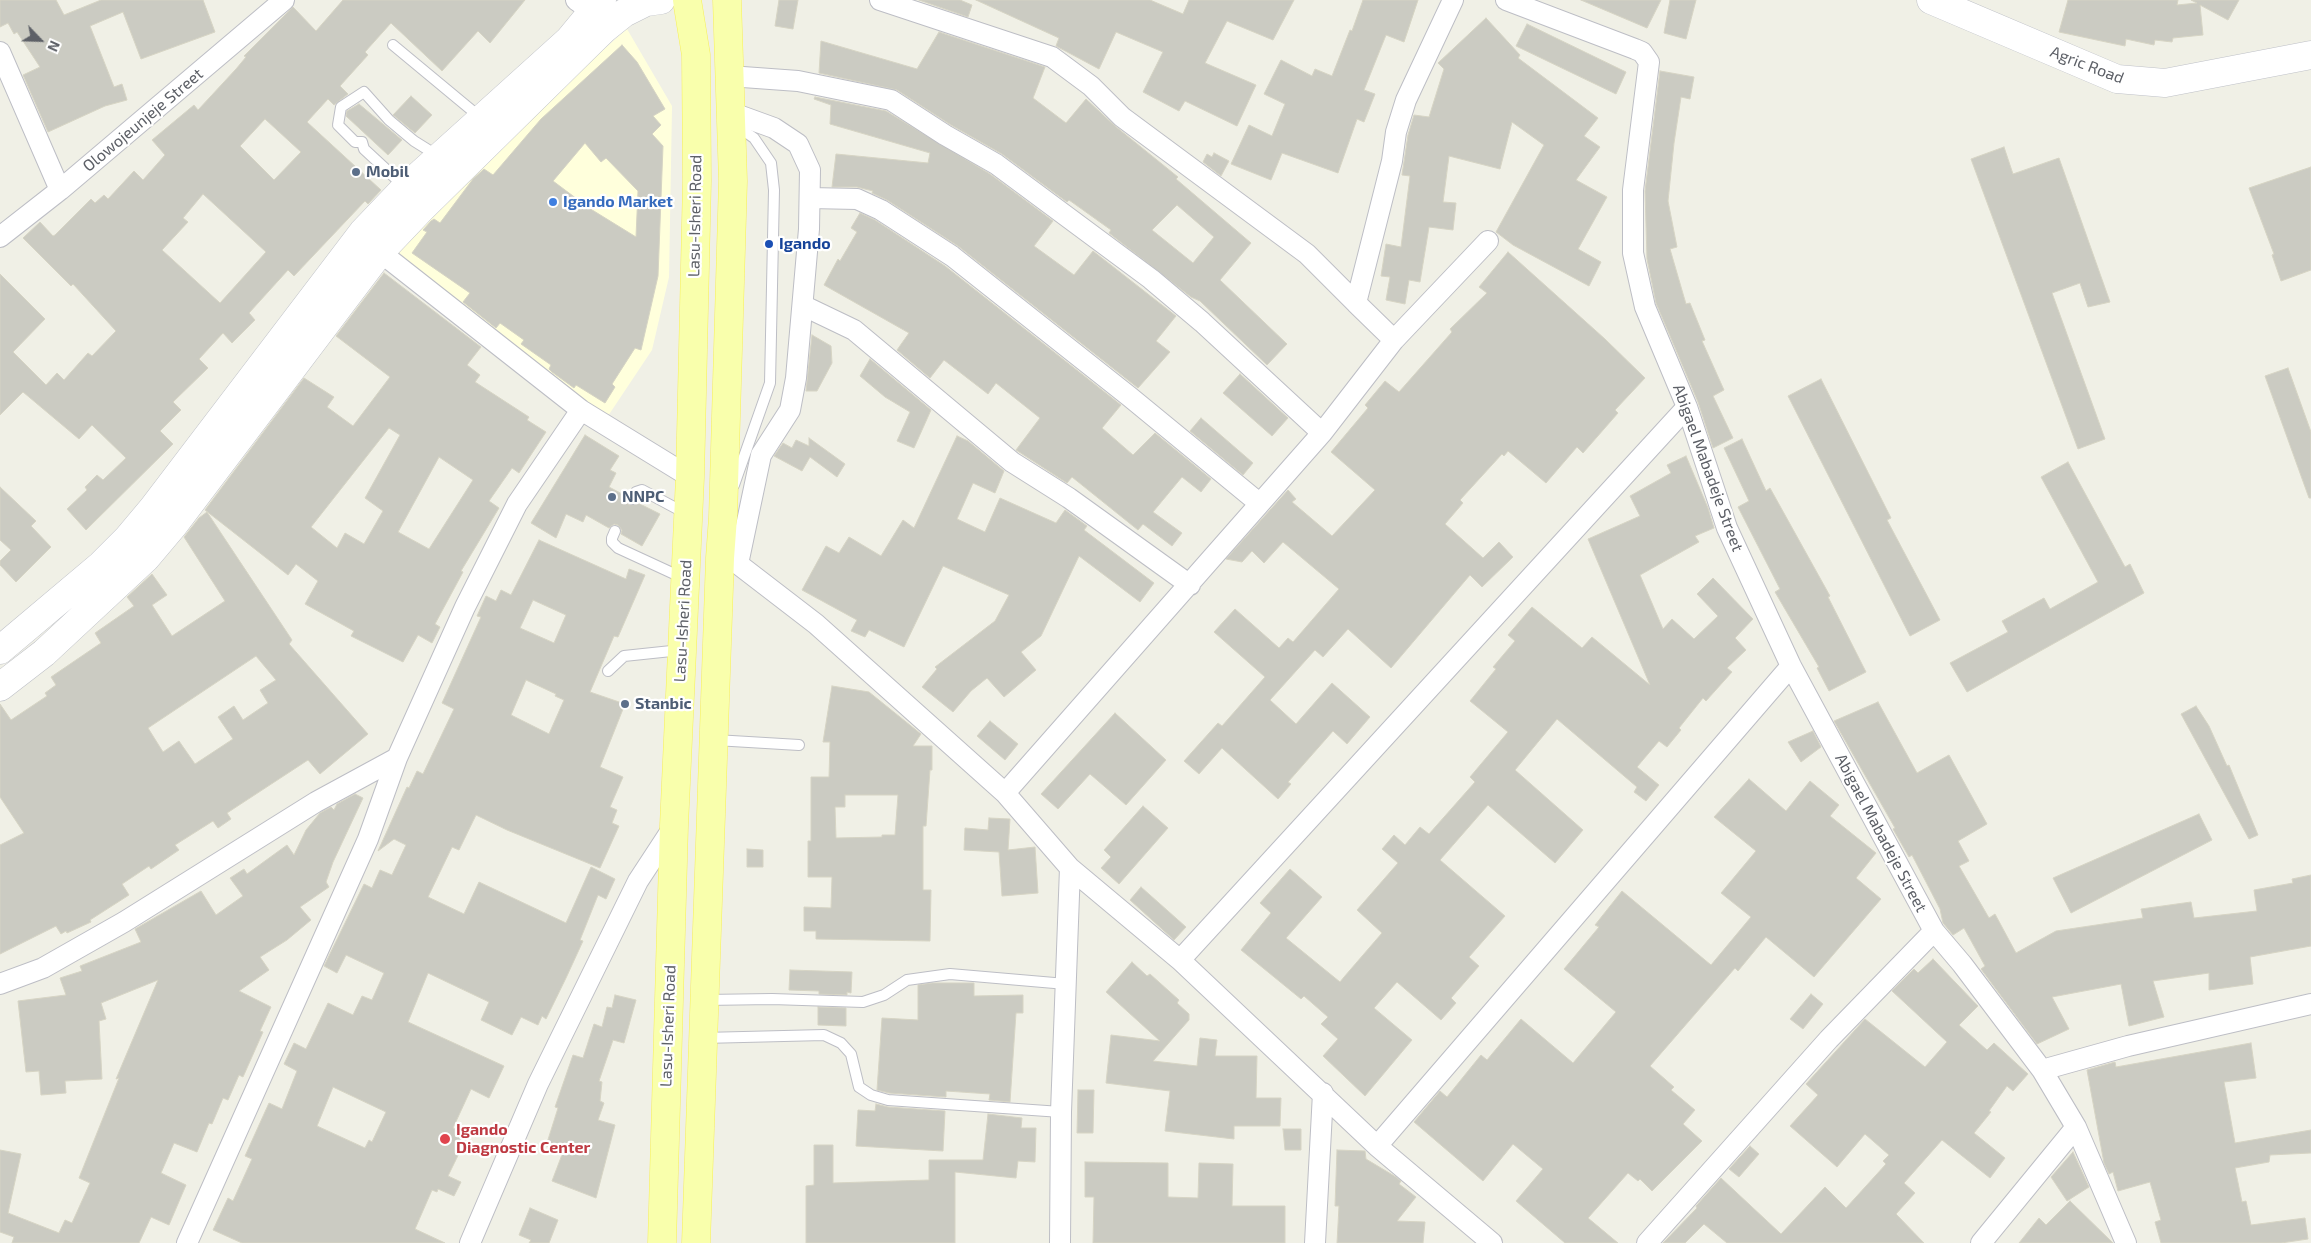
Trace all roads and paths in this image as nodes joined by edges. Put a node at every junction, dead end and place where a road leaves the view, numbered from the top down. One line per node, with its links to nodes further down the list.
1 (284, 0): 20 (street, Olowojeunjeje Street)
2 (661, 0): 24 (main road)
3 (687, 0): 33 (main road, Lasu-Isheri Road)
4 (727, 0): 13 (main road, Lasu-Isheri Road)
5 (880, 0): 25 (street)
6 (1454, 0): 25 (street)
7 (1506, 0): 29 (street, Abigael Mabadeje Street)
8 (1931, 0): 12 (main road, Agric Road)
9 (590, 4): 15 (main road)
10 (393, 45): 15 (lane)
11 (0, 52): 20 (street)
12 (2311, 55)
13 (729, 76): 14 (main road, Lasu-Isheri Road); 32 (street)
14 (731, 117): 16 (main road, Lasu-Isheri Road); 21 (street); 37 (lane)
15 (481, 118): 17 (main road)
16 (732, 151): 19 (lane); 31 (main road, Lasu-Isheri Road)
17 (439, 156): 18 (main road); 18 (lane)
18 (405, 188): 42 (main road)
19 (744, 189)
20 (60, 190): 22 (street, Olowojeunjeje Street)
21 (810, 198): 26 (street); 35 (street)
22 (0, 237)
23 (1488, 241): 27 (street)
24 (380, 252): 30 (street); 46 (main road)
25 (1356, 303): 27 (street)
26 (804, 306): 39 (street); 41 (street)
27 (1394, 340): 32 (street)
28 (736, 394): 31 (lane)
29 (1687, 407): 44 (street, Abigael Mabadeje Street); 54 (street)
30 (581, 410): 33 (street); 49 (street)
31 (726, 427): 37 (main road, Lasu-Isheri Road)
32 (1322, 433): 35 (street)
33 (690, 477): 36 (main road, Lasu-Isheri Road)
34 (632, 500): 36 (lane)
35 (1259, 503): 41 (street)
36 (688, 514): 40 (main road, Lasu-Isheri Road)
37 (723, 517): 39 (main road, Lasu-Isheri Road)
38 (615, 531): 40 (lane)
39 (729, 561): 47 (main road, Lasu-Isheri Road); 50 (street)
40 (685, 579): 43 (main road, Lasu-Isheri Road)
41 (1190, 585): 50 (street)
42 (4, 640)
43 (682, 650): 45 (lane); 51 (main road, Lasu-Isheri Road)
44 (1792, 666): 53 (street, Abigael Mabadeje Street); 64 (street)
45 (608, 671)
46 (0, 688)
47 (714, 740): 48 (lane); 57 (main road, Lasu-Isheri Road)
48 (799, 745)
49 (397, 758): 55 (street); 65 (street)
50 (1005, 793): 52 (street)
51 (674, 826): 66 (street); 67 (main road, Lasu-Isheri Road)
52 (1070, 868): 54 (street); 56 (street)
53 (1934, 931): 60 (street, Abigael Mabadeje Street); 72 (street)
54 (1180, 960): 61 (street)
55 (0, 984)
56 (1066, 984): 57 (lane); 62 (street)
57 (704, 1000): 59 (main road, Lasu-Isheri Road)
58 (2311, 1004): 60 (street)
59 (702, 1038): 62 (lane); 68 (main road, Lasu-Isheri Road)
60 (2042, 1070): 63 (street, Abigael Mabadeje Street)
61 (1322, 1092): 64 (street); 70 (street)
62 (1061, 1112): 69 (street)
63 (2076, 1127): 73 (street); 74 (street, Abigael Mabadeje Street)
64 (1377, 1146): 71 (street)
65 (187, 1243)
66 (470, 1243)
67 (662, 1243)
68 (696, 1243)
69 (1060, 1243)
70 (1315, 1243)
71 (1492, 1243)
72 (1647, 1243)
73 (1981, 1243)
74 (2126, 1243)

